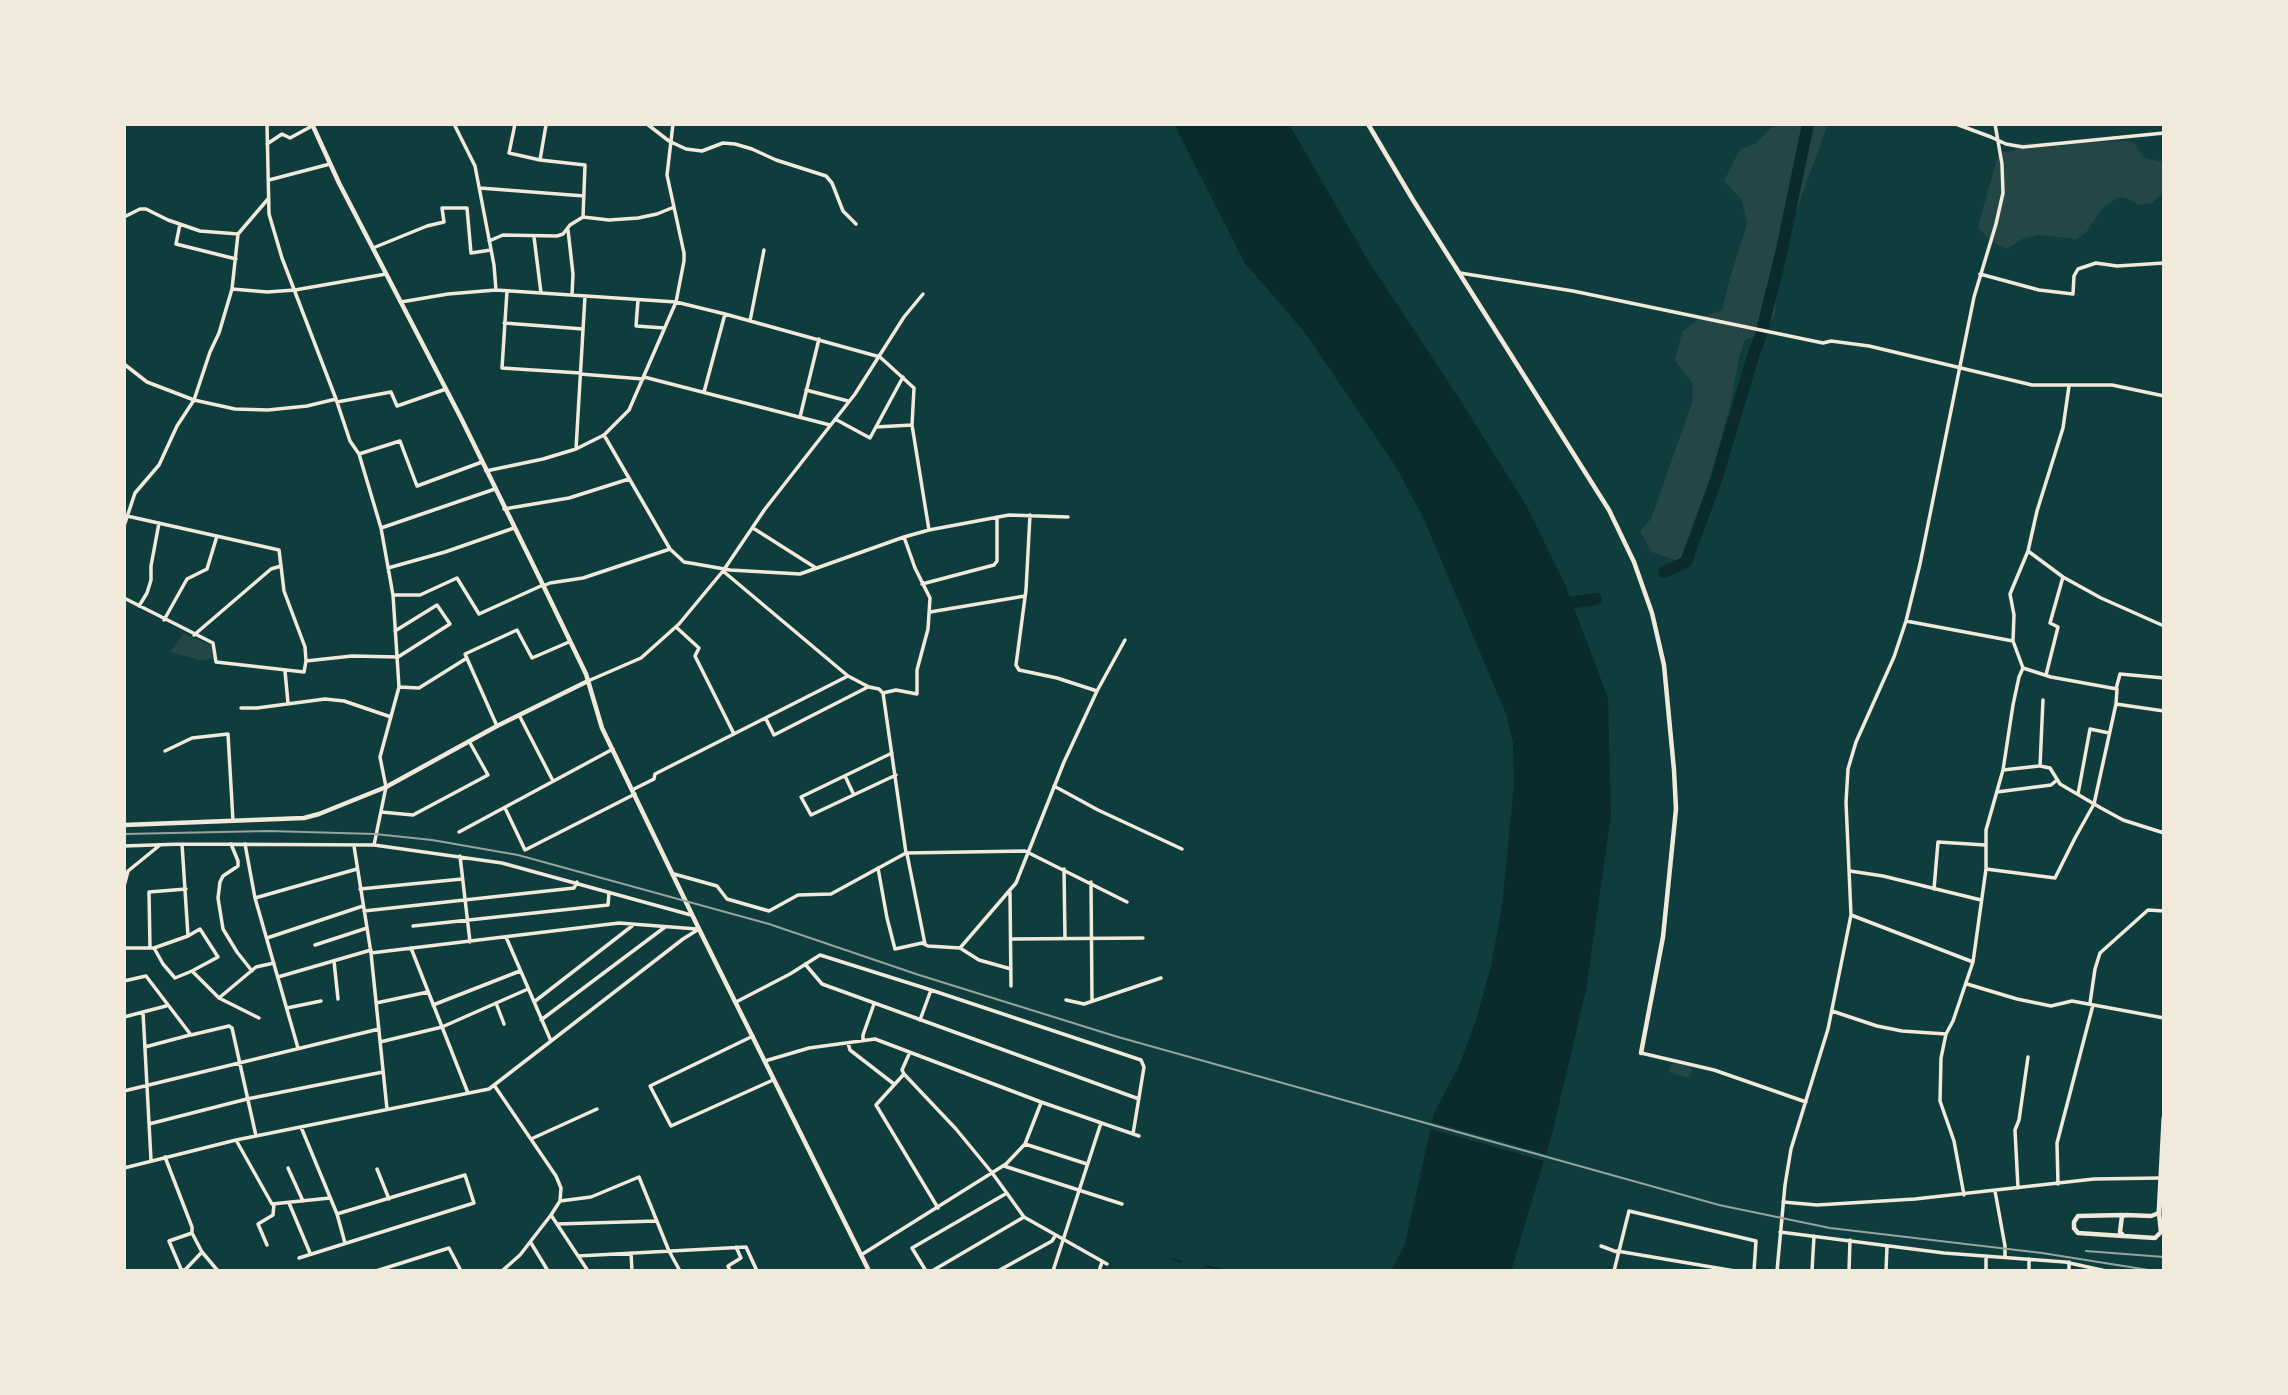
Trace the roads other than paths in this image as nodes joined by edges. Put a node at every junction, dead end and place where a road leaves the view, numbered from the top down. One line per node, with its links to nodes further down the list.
1 (267, 124): 14 (street)
2 (454, 124): 18 (street)
3 (515, 124): 15 (street)
4 (544, 124): 15 (street)
5 (647, 124): 13 (street)
6 (673, 124): 13 (street)
7 (1368, 124): 35 (street)
8 (1956, 124): 12 (street)
9 (1995, 124): 12 (street)
10 (312, 125): 14 (street); 16 (street)
11 (2164, 133): 12 (street)
12 (1998, 140): 37 (street)
13 (669, 141): 21 (street); 25 (street)
14 (267, 144): 17 (street)
15 (540, 160): 19 (street)
16 (330, 164): 17 (street); 30 (street)
17 (269, 180): 20 (street)
18 (480, 188): 19 (street); 29 (street)
19 (584, 196): 22 (street)
20 (269, 198): 27 (street); 39 (street)
21 (674, 207): 22 (street); 48 (street)
22 (583, 217): 26 (street)
23 (124, 218): 24 (street)
24 (180, 224): 27 (street); 33 (street)
25 (856, 224)
26 (568, 230): 28 (street); 44 (street)
27 (237, 234): 33 (street)
28 (534, 237): 29 (street); 42 (street)
29 (489, 241): 31 (street)
30 (373, 248): 31 (street); 36 (street)
31 (491, 250): 40 (street)
32 (764, 250): 50 (street)
33 (236, 259): 38 (street)
34 (2164, 263): 37 (street)
35 (1460, 273): 57 (street); 272 (street)
36 (386, 274): 39 (street); 47 (street)
37 (1980, 274): 57 (street)
38 (232, 289): 39 (street); 66 (street)
39 (295, 290): 67 (street)
40 (496, 290): 41 (street); 47 (street)
41 (507, 290): 42 (street); 51 (street)
42 (541, 293): 44 (street)
43 (923, 294): 55 (street)
44 (572, 295): 45 (street)
45 (585, 296): 46 (street); 53 (street)
46 (638, 300): 48 (street); 52 (street)
47 (401, 302): 62 (street)
48 (676, 302): 49 (street); 52 (street)
49 (725, 314): 50 (street); 64 (street)
50 (750, 321): 54 (street)
51 (504, 323): 53 (street); 58 (street)
52 (665, 328): 60 (street)
53 (583, 329): 58 (street)
54 (820, 339): 55 (street); 63 (street)
55 (880, 357): 59 (street); 68 (street)
56 (124, 364): 66 (street)
57 (1960, 367): 61 (street); 109 (street)
58 (580, 373): 60 (street); 75 (street)
59 (903, 377): 72 (street); 73 (street)
60 (643, 378): 64 (street); 74 (street)
61 (2069, 386): 65 (street); 95 (street)
62 (446, 389): 67 (street); 77 (street)
63 (806, 390): 68 (street); 69 (street)
64 (704, 392): 69 (street)
65 (2164, 396)
66 (194, 400): 67 (street); 83 (street)
67 (336, 401): 76 (street)
68 (849, 401): 70 (street)
69 (800, 417): 71 (street)
70 (835, 419): 71 (street); 73 (street)
71 (830, 425): 90 (street)
72 (912, 425): 73 (street); 91 (street)
73 (876, 427)
74 (604, 435): 75 (street); 79 (street)
75 (576, 449): 78 (street)
76 (359, 454): 77 (street); 88 (street)
77 (482, 462): 78 (street)
78 (486, 471): 80 (street)
79 (629, 479): 81 (street); 94 (street)
80 (495, 489): 81 (street); 88 (street)
81 (505, 509): 89 (street)
82 (1030, 515): 84 (street); 85 (street); 104 (street)
83 (127, 516): 86 (street); 87 (street)
84 (997, 517): 91 (street); 101 (street)
85 (1068, 517)
86 (159, 523): 92 (street); 106 (street)
87 (125, 524)
88 (381, 528): 97 (street)
89 (514, 528): 97 (street); 102 (street)
90 (752, 528): 98 (street); 99 (street)
91 (929, 530): 93 (street)
92 (217, 536): 96 (street); 108 (street)
93 (904, 537): 98 (street); 101 (street)
94 (670, 549): 99 (street); 102 (street)
95 (2028, 551): 100 (street); 115 (street)
96 (281, 566): 113 (street); 119 (street)
97 (388, 568): 103 (street)
98 (817, 569): 99 (street)
99 (724, 570): 111 (street); 123 (street)
100 (2063, 577): 110 (street); 122 (street)
101 (922, 584): 107 (street)
102 (543, 585): 103 (street); 116 (street)
103 (393, 595): 112 (street)
104 (1025, 596): 107 (street); 129 (street)
105 (124, 598): 106 (street)
106 (139, 606): 108 (street)
107 (930, 612): 130 (street)
108 (164, 620): 113 (street)
109 (1906, 621): 115 (street); 182 (street)
110 (2164, 626)
111 (676, 627): 125 (street); 141 (street)
112 (395, 631): 117 (street); 117 (street)
113 (194, 635): 121 (street)
114 (1125, 640): 129 (street)
115 (2013, 641): 120 (street)
116 (569, 642): 118 (street); 125 (street)
117 (398, 657): 119 (street); 126 (street)
118 (467, 658): 126 (street); 139 (street)
119 (306, 662): 121 (street)
120 (2023, 668): 122 (street); 147 (street)
121 (285, 671): 132 (street)
122 (2046, 675): 128 (street)
123 (848, 676): 127 (street); 138 (street)
124 (2164, 678): 128 (street)
125 (588, 681): 136 (street); 143 (street)
126 (399, 687): 137 (street)
127 (869, 687): 130 (street); 138 (street)
128 (2116, 689): 133 (street)
129 (1097, 691): 152 (street)
130 (883, 693): 145 (street)
131 (2043, 700): 146 (street)
132 (288, 703): 134 (street); 137 (street)
133 (2116, 704): 135 (street); 140 (street)
134 (240, 708)
135 (2164, 711)
136 (519, 715): 139 (street); 151 (street)
137 (391, 717): 153 (street)
138 (766, 719): 141 (street)
139 (497, 726): 142 (street)
140 (2109, 733): 157 (street); 158 (street)
141 (734, 735): 154 (street)
142 (470, 741): 153 (street); 160 (street)
143 (612, 749): 151 (street); 154 (street)
144 (165, 751): 161 (street)
145 (892, 753): 148 (street); 149 (street)
146 (2040, 766): 147 (street); 150 (street)
147 (2003, 769): 155 (street)
148 (896, 775): 156 (street); 175 (street)
149 (845, 776): 156 (street); 156 (street)
150 (2057, 780): 155 (street); 157 (street)
151 (554, 781): 159 (street)
152 (1054, 786): 173 (street); 174 (street)
153 (386, 787): 160 (street); 161 (street)
154 (634, 792): 159 (street); 183 (street)
155 (1997, 792): 170 (street)
156 (853, 794)
157 (2078, 794): 158 (street)
158 (2094, 804): 164 (street); 180 (street)
159 (505, 808): 163 (street)
160 (381, 812): 169 (street)
161 (233, 821): 162 (street)
162 (124, 825)
163 (459, 832)
164 (2164, 833)
165 (182, 844): 166 (street); 168 (street); 188 (street)
166 (231, 844): 167 (street); 228 (street)
167 (245, 844): 172 (street); 193 (street)
168 (160, 845): 171 (street); 181 (street)
169 (374, 845): 172 (street); 176 (street)
170 (1985, 845): 180 (street); 190 (street)
171 (124, 846)
172 (354, 846): 178 (street)
173 (1182, 849)
174 (1030, 853): 175 (street); 179 (street); 192 (street)
175 (907, 854): 177 (street); 215 (street)
176 (460, 856): 184 (street); 185 (street)
177 (878, 868): 183 (street); 215 (street)
178 (357, 869): 189 (street); 193 (street)
179 (1064, 869): 186 (street); 213 (street)
180 (1986, 869): 195 (street)
181 (126, 871): 187 (street)
182 (1850, 871): 190 (street); 200 (street)
183 (674, 874): 199 (street)
184 (462, 879): 189 (street); 194 (street)
185 (577, 883): 191 (street); 194 (street)
186 (1091, 883): 196 (street); 210 (street)
187 (124, 886)
188 (186, 889): 207 (street); 218 (street)
189 (360, 889): 197 (street)
190 (1934, 889): 195 (street)
191 (609, 891): 199 (street); 201 (street)
192 (1010, 892): 212 (street); 220 (street)
193 (256, 898): 208 (street)
194 (465, 899): 197 (street); 201 (street)
195 (1982, 900): 224 (street)
196 (1127, 902)
197 (364, 908): 205 (street); 208 (street)
198 (2164, 911): 248 (street)
199 (692, 915): 206 (street)
200 (1851, 915): 224 (street); 252 (street)
201 (467, 919): 203 (street); 214 (street)
202 (634, 925): 204 (street); 209 (street); 243 (street)
203 (413, 926)
204 (665, 927): 206 (street); 257 (street)
205 (367, 928): 216 (street); 221 (street)
206 (699, 929): 244 (street); 267 (street)
207 (188, 936): 218 (street); 227 (street)
208 (267, 937): 223 (street)
209 (506, 937): 214 (street); 229 (street)
210 (1092, 938): 211 (street); 213 (street); 242 (street)
211 (1143, 938)
212 (1011, 939): 213 (street); 226 (street)
213 (1065, 939)
214 (470, 942): 219 (street)
215 (925, 944): 220 (street)
216 (315, 945)
217 (124, 948): 218 (street)
218 (152, 948): 227 (street)
219 (411, 948): 221 (street); 237 (street)
220 (960, 948): 226 (street)
221 (371, 952): 222 (street); 245 (street)
222 (334, 961): 230 (street); 239 (street)
223 (274, 962): 228 (street); 230 (street)
224 (1973, 962): 233 (street)
225 (805, 964): 236 (street); 244 (street); 247 (street)
226 (1011, 969): 234 (street)
227 (192, 971): 238 (street)
228 (252, 971): 238 (street)
229 (520, 971): 235 (street); 249 (street)
230 (278, 977): 251 (street)
231 (1161, 978): 242 (street)
232 (124, 981): 250 (street)
233 (1967, 984): 248 (street); 262 (street)
234 (1011, 986)
235 (528, 989): 243 (street); 246 (street)
236 (931, 990): 258 (street); 285 (street)
237 (428, 992): 245 (street); 249 (street)
238 (219, 998): 255 (street)
239 (338, 999)
240 (1066, 1000): 242 (street)
241 (321, 1001): 251 (street)
242 (1093, 1001)
243 (534, 1002): 257 (street)
244 (736, 1002): 264 (street)
245 (376, 1003): 261 (street)
246 (496, 1003): 259 (street); 260 (street)
247 (874, 1003): 258 (street); 265 (street)
248 (2091, 1004): 256 (street); 309 (street)
249 (433, 1005): 260 (street)
250 (167, 1006): 253 (street); 263 (street)
251 (287, 1008): 270 (street)
252 (1832, 1011): 262 (street); 287 (street)
253 (143, 1012): 254 (street); 269 (street)
254 (124, 1017)
255 (259, 1018)
256 (2164, 1018)
257 (541, 1020): 267 (street)
258 (920, 1020): 285 (street)
259 (504, 1024)
260 (442, 1027): 266 (street); 283 (street)
261 (379, 1029): 266 (street); 270 (street)
262 (1946, 1034): 314 (street)
263 (191, 1035): 269 (street); 275 (street)
264 (753, 1037): 274 (street); 278 (street)
265 (863, 1040): 268 (street); 271 (street)
266 (380, 1042): 276 (street)
267 (551, 1042): 281 (street)
268 (848, 1042): 274 (street); 279 (street)
269 (145, 1047): 280 (street)
270 (298, 1048): 275 (street)
271 (909, 1052): 277 (street); 286 (street)
272 (1642, 1053): 287 (street)
273 (2028, 1057): 310 (street)
274 (765, 1061): 278 (street)
275 (239, 1063): 280 (street); 284 (street)
276 (384, 1072): 284 (street); 288 (street)
277 (904, 1074): 279 (street); 307 (street)
278 (774, 1079): 351 (street)
279 (894, 1084): 323 (street)
280 (147, 1085): 282 (street); 292 (street)
281 (494, 1086): 283 (street); 297 (street)
282 (124, 1091)
283 (468, 1093): 288 (street)
284 (247, 1099): 292 (street); 295 (street)
285 (1139, 1099): 294 (street)
286 (1041, 1102): 291 (street); 299 (street)
287 (1806, 1102): 319 (street)
288 (387, 1109): 293 (street)
289 (597, 1110): 297 (street)
290 (2164, 1118): 308 (main road)
291 (1101, 1123): 294 (street); 302 (street)
292 (149, 1124): 301 (street)
293 (301, 1127): 295 (street); 315 (street)
294 (1133, 1134): 296 (street)
295 (256, 1136): 298 (street)
296 (1139, 1136)
297 (531, 1139): 318 (street)
298 (236, 1140): 300 (street); 321 (street)
299 (1025, 1144): 302 (street); 303 (street)
300 (165, 1157): 301 (street); 334 (street)
301 (151, 1161): 304 (street)
302 (1087, 1164): 311 (street)
303 (1004, 1166): 307 (street); 311 (street)
304 (124, 1168)
305 (288, 1168): 317 (street)
306 (377, 1169): 316 (street)
307 (993, 1174): 313 (street); 323 (street)
308 (2162, 1179): 309 (street); 324 (main road)
309 (2058, 1184): 310 (street)
310 (2018, 1188): 312 (street)
311 (1078, 1189): 322 (street); 338 (street)
312 (1995, 1191): 314 (street); 354 (street)
313 (1007, 1194): 329 (street); 373 (street)
314 (1964, 1195): 319 (street)
315 (330, 1198): 317 (street); 325 (street)
316 (388, 1199): 325 (street); 340 (street)
317 (303, 1201): 320 (street)
318 (560, 1201): 326 (street); 330 (street)
319 (1783, 1202): 333 (street)
320 (289, 1203): 321 (street); 349 (street)
321 (274, 1204): 342 (street)
322 (1122, 1204)
323 (938, 1208): 351 (street)
324 (2162, 1213): 328 (street); 331 (street)
325 (337, 1214): 340 (street)
326 (551, 1215): 332 (street); 341 (street)
327 (2126, 1215): 328 (street); 337 (street); 337 (street)
328 (2151, 1216): 331 (street)
329 (1024, 1217): 335 (street); 374 (street)
330 (657, 1221): 332 (street); 346 (street)
331 (2160, 1222): 337 (street)
332 (557, 1224): 352 (street)
333 (1780, 1232): 336 (street); 381 (street)
334 (192, 1233): 348 (street); 361 (street)
335 (1055, 1236): 338 (street); 375 (street)
336 (1814, 1236): 339 (street); 382 (street)
337 (2124, 1236)
338 (1063, 1240): 357 (street); 376 (street)
339 (1850, 1240): 344 (street); 383 (street)
340 (345, 1243): 349 (street)
341 (531, 1243): 360 (street); 366 (street)
342 (267, 1244)
343 (1601, 1246): 347 (street)
344 (1887, 1246): 353 (street); 384 (street)
345 (736, 1247): 346 (street); 370 (street); 371 (street)
346 (670, 1251): 350 (street); 369 (street)
347 (1617, 1251): 378 (street); 379 (street); 380 (street)
348 (202, 1252): 361 (street); 362 (street)
349 (310, 1253): 355 (street)
350 (631, 1253): 352 (street); 368 (street)
351 (861, 1255): 372 (street)
352 (578, 1256): 367 (street)
353 (1986, 1256): 354 (street); 385 (street)
354 (2006, 1257): 356 (street)
355 (299, 1258)
356 (2029, 1259): 358 (street); 386 (street)
357 (1102, 1262): 359 (street); 377 (street)
358 (2069, 1262): 387 (street); 388 (street)
359 (1107, 1264)
360 (509, 1268): 365 (street)
361 (185, 1270)
362 (218, 1271)
363 (376, 1271): 364 (street)
364 (461, 1271)
365 (502, 1271)
366 (548, 1271)
367 (588, 1271)
368 (632, 1271)
369 (680, 1271)
370 (730, 1271)
371 (757, 1271)
372 (869, 1271)
373 (926, 1271)
374 (932, 1271)
375 (998, 1271)
376 (1053, 1271)
377 (1099, 1271)
378 (1614, 1271)
379 (1735, 1271)
380 (1754, 1271)
381 (1777, 1271)
382 (1812, 1271)
383 (1849, 1271)
384 (1886, 1271)
385 (1986, 1271)
386 (2029, 1271)
387 (2070, 1271)
388 (2106, 1271)

